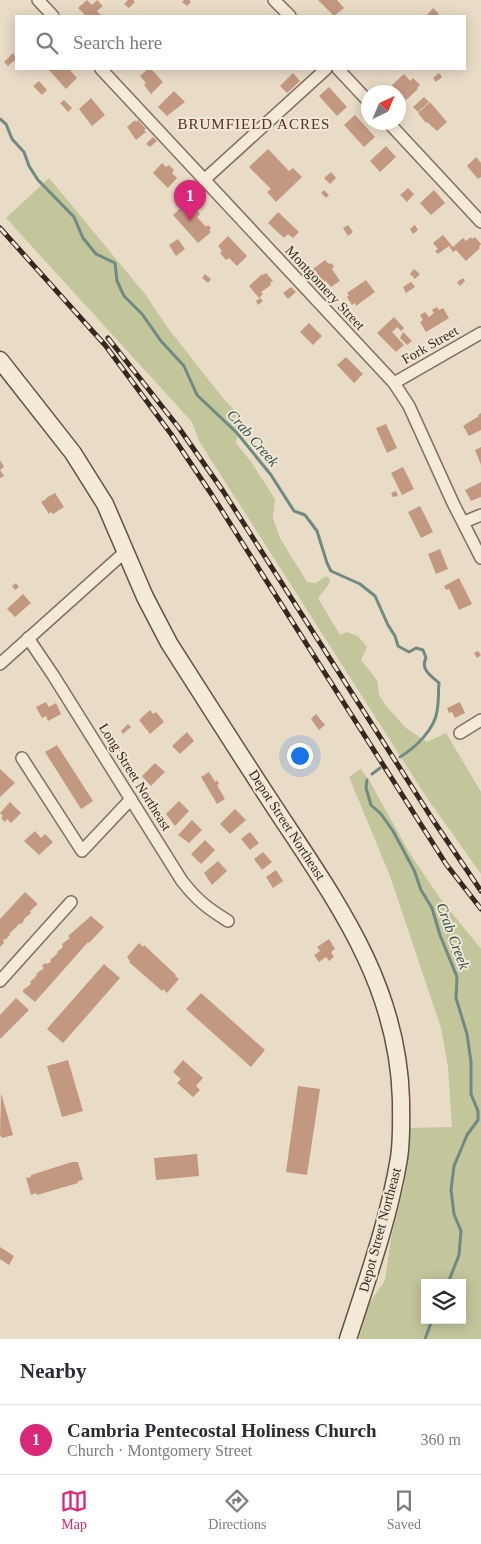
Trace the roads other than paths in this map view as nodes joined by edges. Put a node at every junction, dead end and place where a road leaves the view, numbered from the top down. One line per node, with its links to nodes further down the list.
1 (38, 0): 3 (street)
2 (274, 0): 4 (street)
3 (52, 15)
4 (289, 15)
5 (102, 70): 10 (street, Montgomery Street)
6 (325, 70): 10 (street)
7 (339, 70): 8 (street)
8 (361, 94)
9 (395, 130): 11 (street)
10 (204, 180): 14 (street, Montgomery Street)
11 (481, 222)
12 (479, 338): 14 (street, Fork Street)
13 (0, 360): 17 (main road, Depot Street Northeast)
14 (394, 383): 16 (street, Montgomery Street)
15 (481, 515): 16 (street)
16 (464, 522): 18 (street, Montgomery Street)
17 (126, 551): 19 (street); 28 (main road, Depot Street Northeast)
18 (481, 558)
19 (28, 638): 20 (street); 24 (street, Long Street Northeast)
20 (0, 664)
21 (481, 720): 22 (street)
22 (460, 733)
23 (22, 758): 24 (street)
24 (131, 799): 26 (street, Long Street Northeast)
25 (72, 902): 27 (street)
26 (228, 920)
27 (0, 981)
28 (348, 1339)

